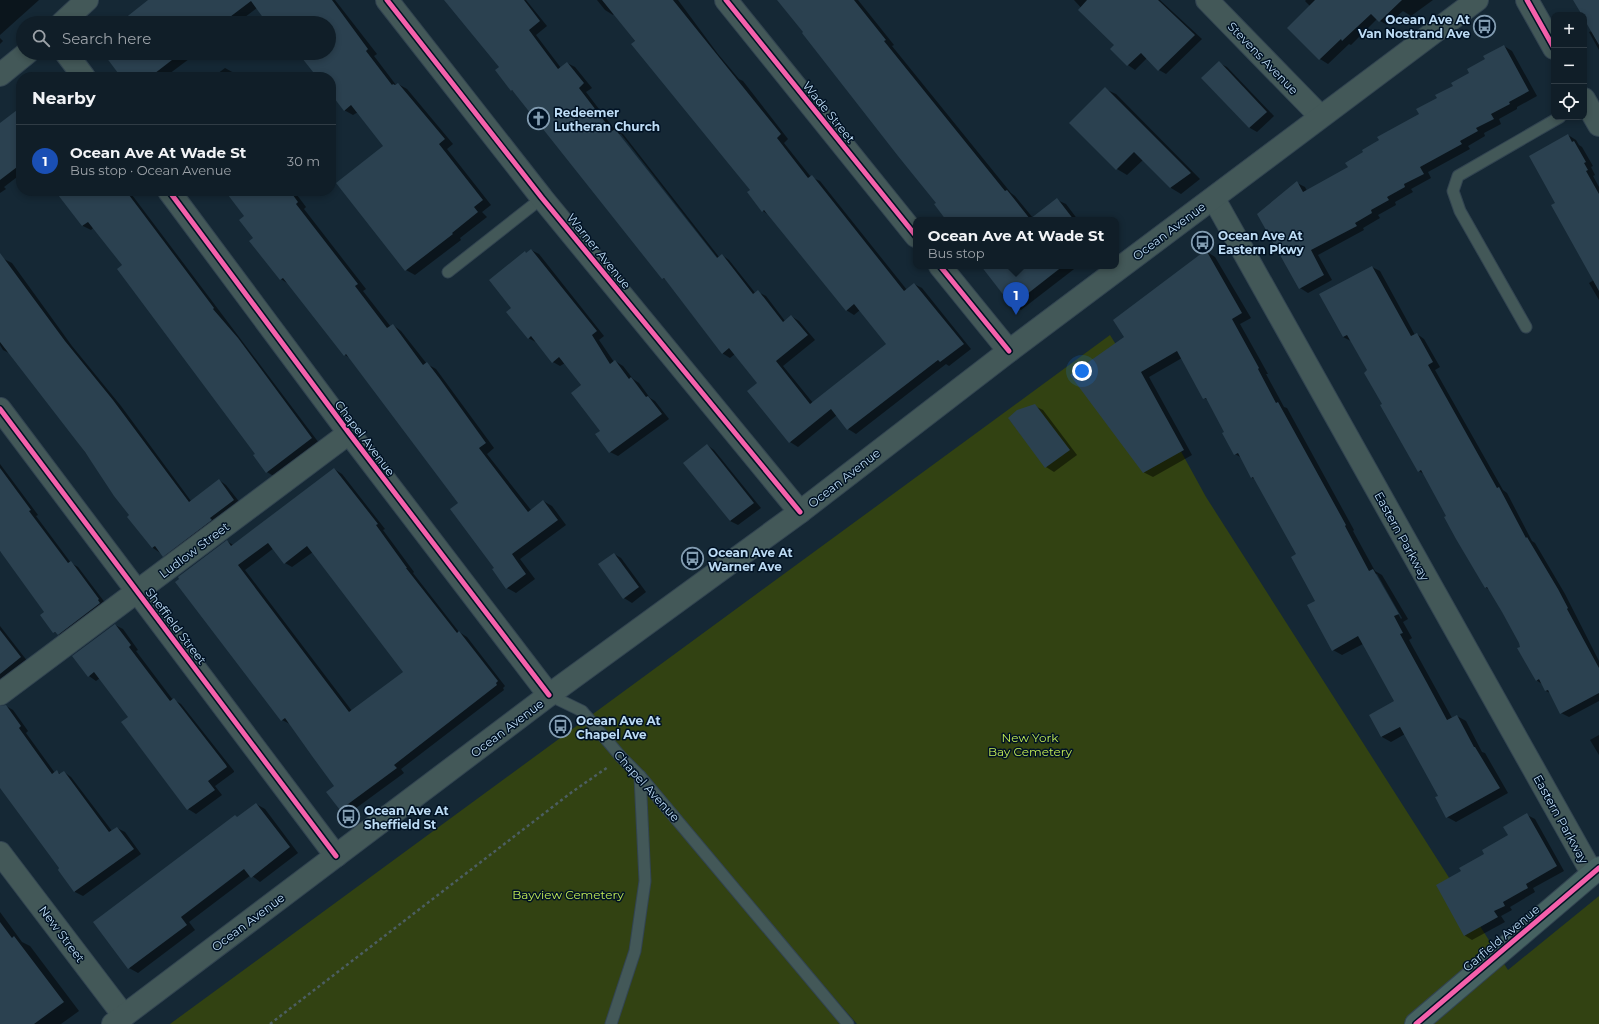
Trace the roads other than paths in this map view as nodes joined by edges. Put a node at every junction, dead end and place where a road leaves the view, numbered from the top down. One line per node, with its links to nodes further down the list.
1 (87, 0): 7 (street)
2 (387, 0): 18 (street, Warner Avenue)
3 (726, 0): 20 (street, Wade Street)
4 (1206, 0): 14 (street, Stevens Avenue)
5 (1477, 0): 14 (street, Ocean Avenue)
6 (1527, 0): 8 (street)
7 (70, 16)
8 (1551, 43)
9 (18, 60): 12 (street)
10 (71, 60): 11 (street)
11 (80, 72)
12 (0, 75)
13 (1587, 104): 16 (street)
14 (1320, 116): 19 (street, Ocean Avenue)
15 (1555, 120): 25 (lane)
16 (1599, 125)
17 (173, 196): 28 (street, Chapel Avenue)
18 (542, 198): 24 (lane); 29 (street, Warner Avenue)
19 (1214, 198): 23 (street, Ocean Avenue); 36 (street, Eastern Parkway)
20 (913, 232)
21 (942, 269): 26 (street)
22 (1119, 269): 26 (street, Ocean Avenue)
23 (1119, 269)
24 (448, 272)
25 (1526, 327)
26 (1009, 351): 29 (street, Ocean Avenue)
27 (0, 409): 30 (street, Sheffield Street)
28 (349, 433): 30 (street, Ludlow Street); 32 (street, Chapel Avenue)
29 (800, 512): 32 (street, Ocean Avenue)
30 (138, 592): 31 (street, Ludlow Street); 35 (street, Sheffield Street)
31 (0, 694)
32 (549, 695): 33 (lane, Chapel Avenue); 35 (street, Ocean Avenue)
33 (640, 776): 38 (lane); 39 (lane, Chapel Avenue)
34 (0, 853): 37 (street, New Street)
35 (336, 856): 37 (street, Ocean Avenue)
36 (1596, 871): 40 (main road, Garfield Avenue)
37 (118, 1020)
38 (611, 1024)
39 (848, 1024)
40 (1416, 1024)

